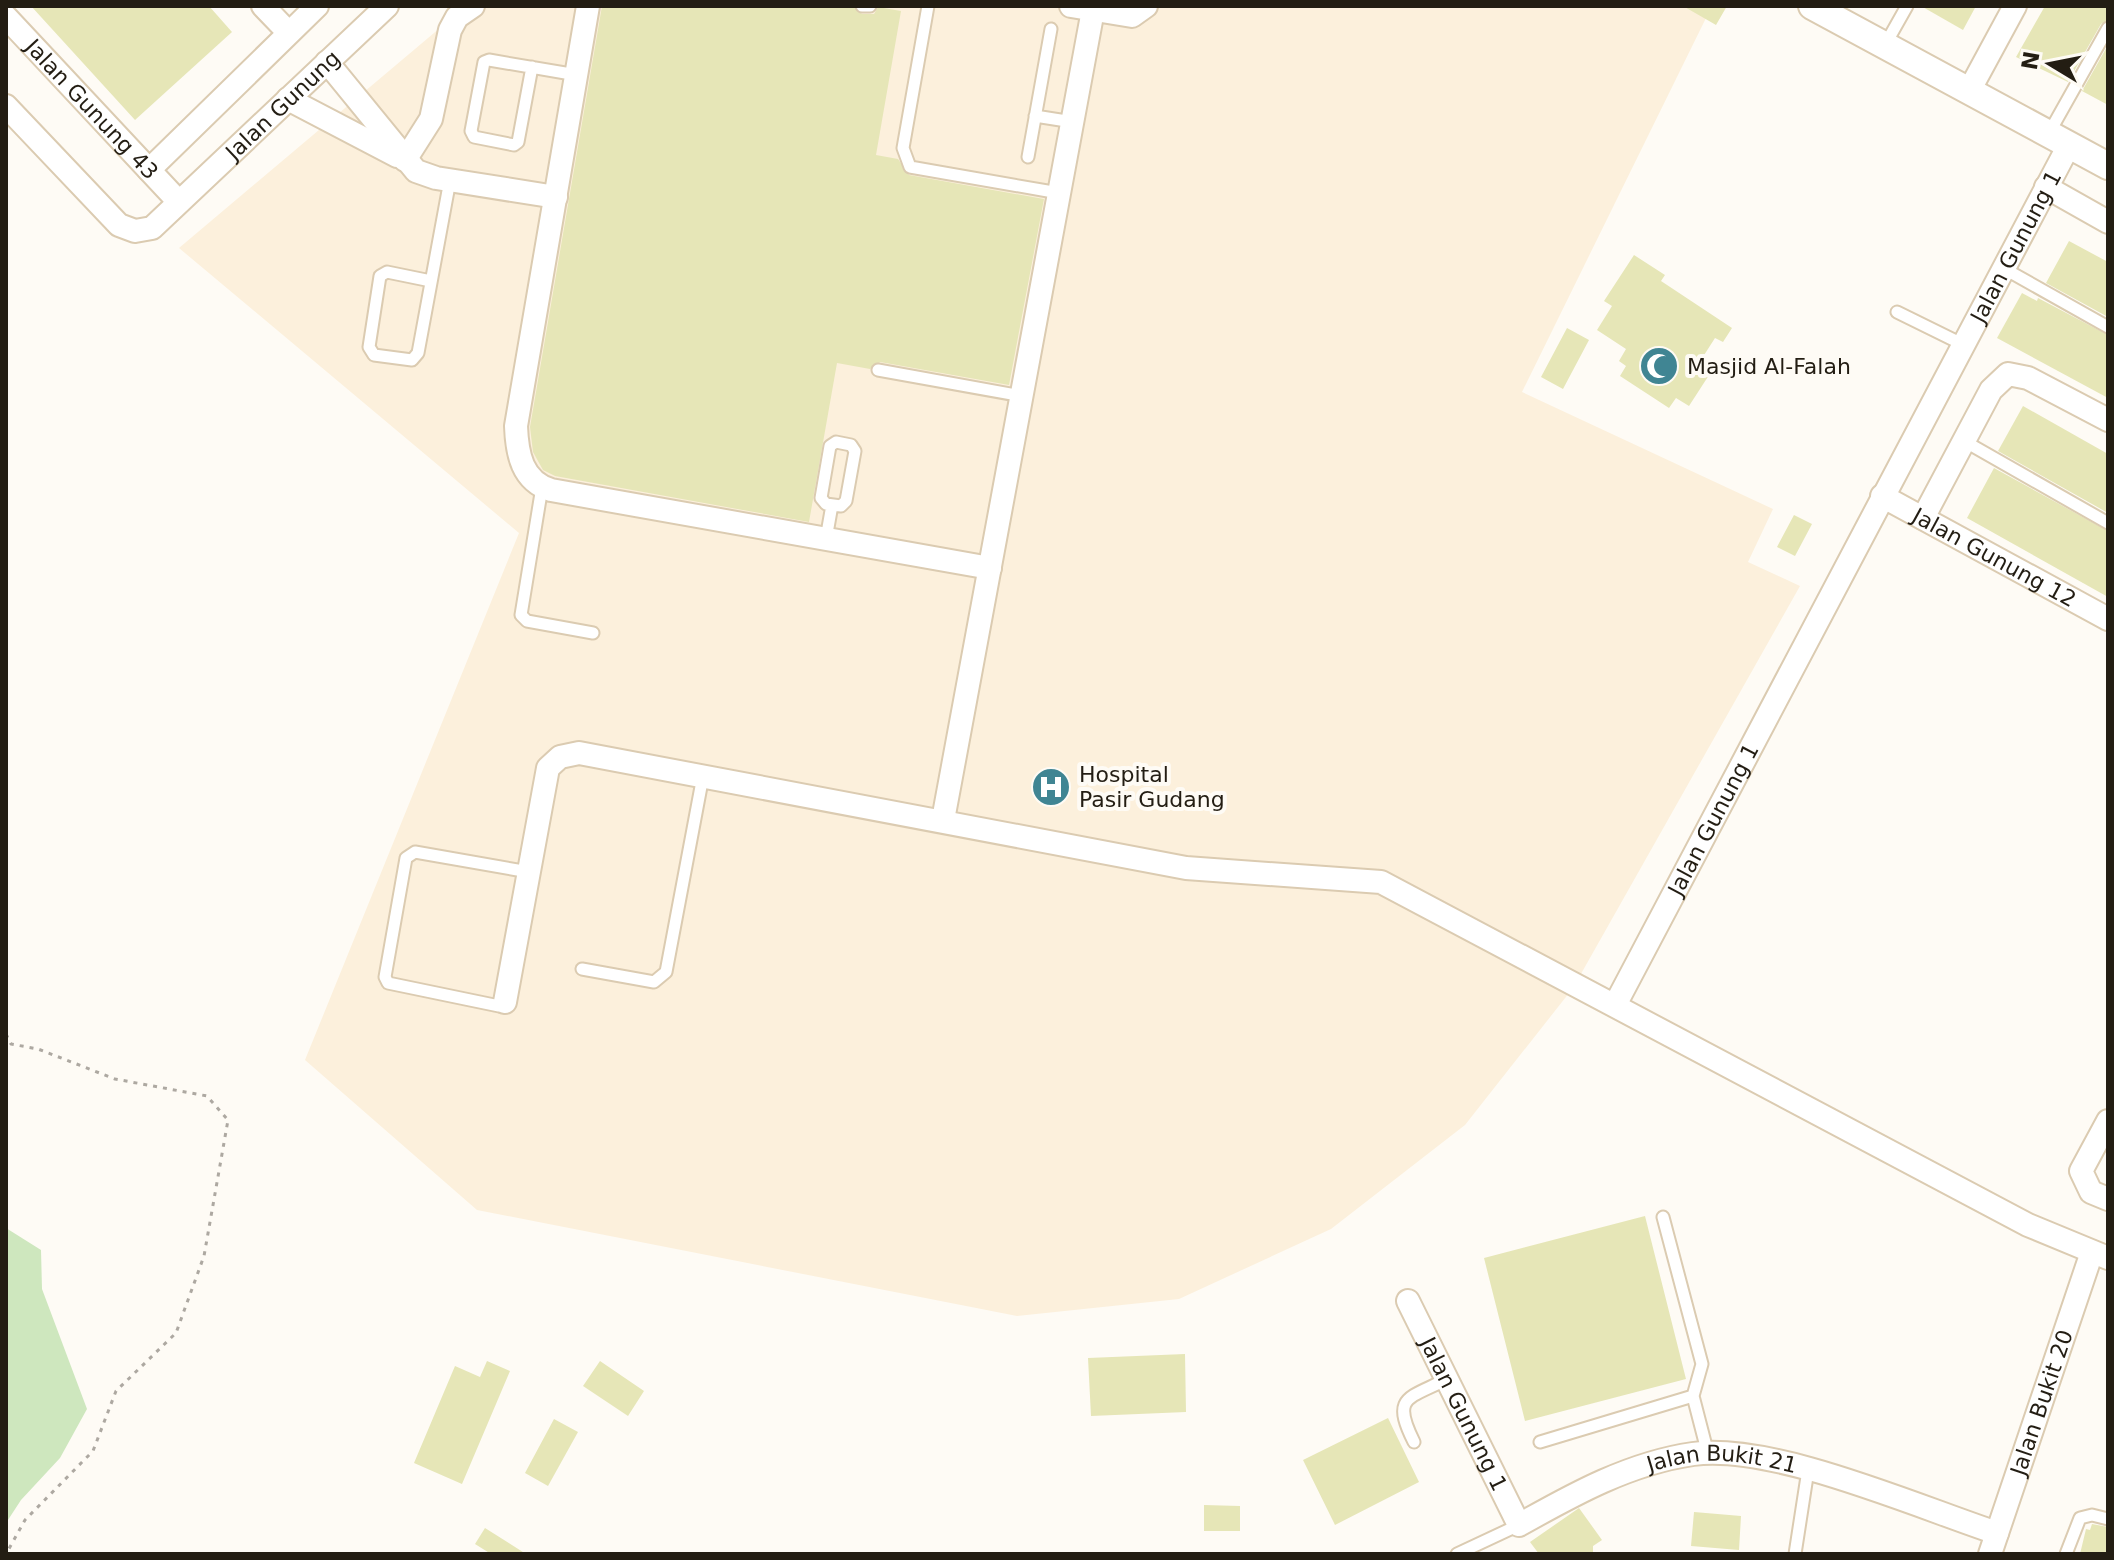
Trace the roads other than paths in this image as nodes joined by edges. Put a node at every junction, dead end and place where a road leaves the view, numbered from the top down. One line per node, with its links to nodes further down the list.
1 (263, 6): 17 (street)
2 (317, 6): 17 (street)
3 (387, 6): 19 (street, Jalan Gunung)
4 (473, 6): 29 (street)
5 (588, 6): 21 (street)
6 (862, 6): 7 (lane)
7 (870, 6)
8 (928, 6): 34 (lane)
9 (1146, 6): 13 (street)
10 (1812, 6): 18 (street)
11 (1907, 6): 18 (lane)
12 (2015, 6): 22 (street)
13 (1082, 8): 26 (street)
14 (6, 17): 31 (street, Jalan Gunung 43)
15 (2108, 28): 27 (lane)
16 (1051, 29): 25 (lane)
17 (288, 32): 31 (street)
18 (1885, 45): 22 (street)
19 (327, 62): 23 (street, Jalan Gunung); 29 (street)
20 (532, 67): 20 (lane); 21 (lane)
21 (577, 75): 35 (street)
22 (1969, 91): 27 (street)
23 (288, 99): 29 (street); 36 (street, Jalan Gunung)
24 (6, 106): 36 (street, Jalan Gunung)
25 (1035, 116): 26 (lane); 28 (lane)
26 (1073, 122): 34 (street)
27 (2059, 139): 30 (street); 33 (street, Jalan Gunung 1)
28 (1028, 157)
29 (405, 160): 32 (street)
30 (2108, 166)
31 (149, 170): 36 (street, Jalan Gunung 43)
32 (450, 180): 35 (street); 39 (lane)
33 (2046, 187): 37 (street); 38 (street, Jalan Gunung 1)
34 (1059, 193): 44 (street)
35 (556, 197): 47 (street)
36 (179, 202)
37 (2108, 222)
38 (2003, 268): 41 (lane); 42 (street, Jalan Gunung 1)
39 (431, 281): 39 (lane)
40 (1897, 312): 42 (lane)
41 (2108, 327)
42 (1962, 344): 48 (street, Jalan Gunung 1)
43 (878, 370): 44 (lane)
44 (1022, 396): 53 (street)
45 (2108, 420): 46 (street)
46 (1964, 441): 50 (street); 51 (lane)
47 (542, 487): 52 (street); 55 (lane)
48 (1882, 496): 50 (street, Jalan Gunung 12); 61 (street, Jalan Gunung 1)
49 (832, 505): 49 (lane); 52 (lane)
50 (1923, 518): 54 (street, Jalan Gunung 12)
51 (2108, 523)
52 (826, 539): 53 (street)
53 (990, 568): 57 (street)
54 (2108, 619)
55 (593, 633)
56 (703, 776): 57 (street); 58 (street); 59 (lane)
57 (943, 820): 61 (street)
58 (529, 872): 60 (street); 60 (lane)
59 (582, 969)
60 (505, 1002)
61 (1615, 1005): 65 (street)
62 (2108, 1121): 63 (street)
63 (2108, 1199)
64 (1663, 1217): 68 (lane)
65 (2100, 1255): 75 (street, Jalan Bukit 20)
66 (1408, 1301): 67 (street, Jalan Gunung 1)
67 (1448, 1378): 69 (lane); 74 (street, Jalan Gunung 1)
68 (1693, 1396): 70 (lane); 71 (lane)
69 (1414, 1442)
70 (1540, 1442)
71 (1708, 1454): 72 (street, Jalan Bukit 21); 74 (street, Jalan Bukit 21)
72 (1808, 1470): 75 (street, Jalan Bukit 21); 77 (lane)
73 (2108, 1519): 78 (lane)
74 (1519, 1525): 76 (lane, Jalan Bukit 21)
75 (1994, 1544)
76 (1457, 1554)
77 (1795, 1554)
78 (2066, 1554)

